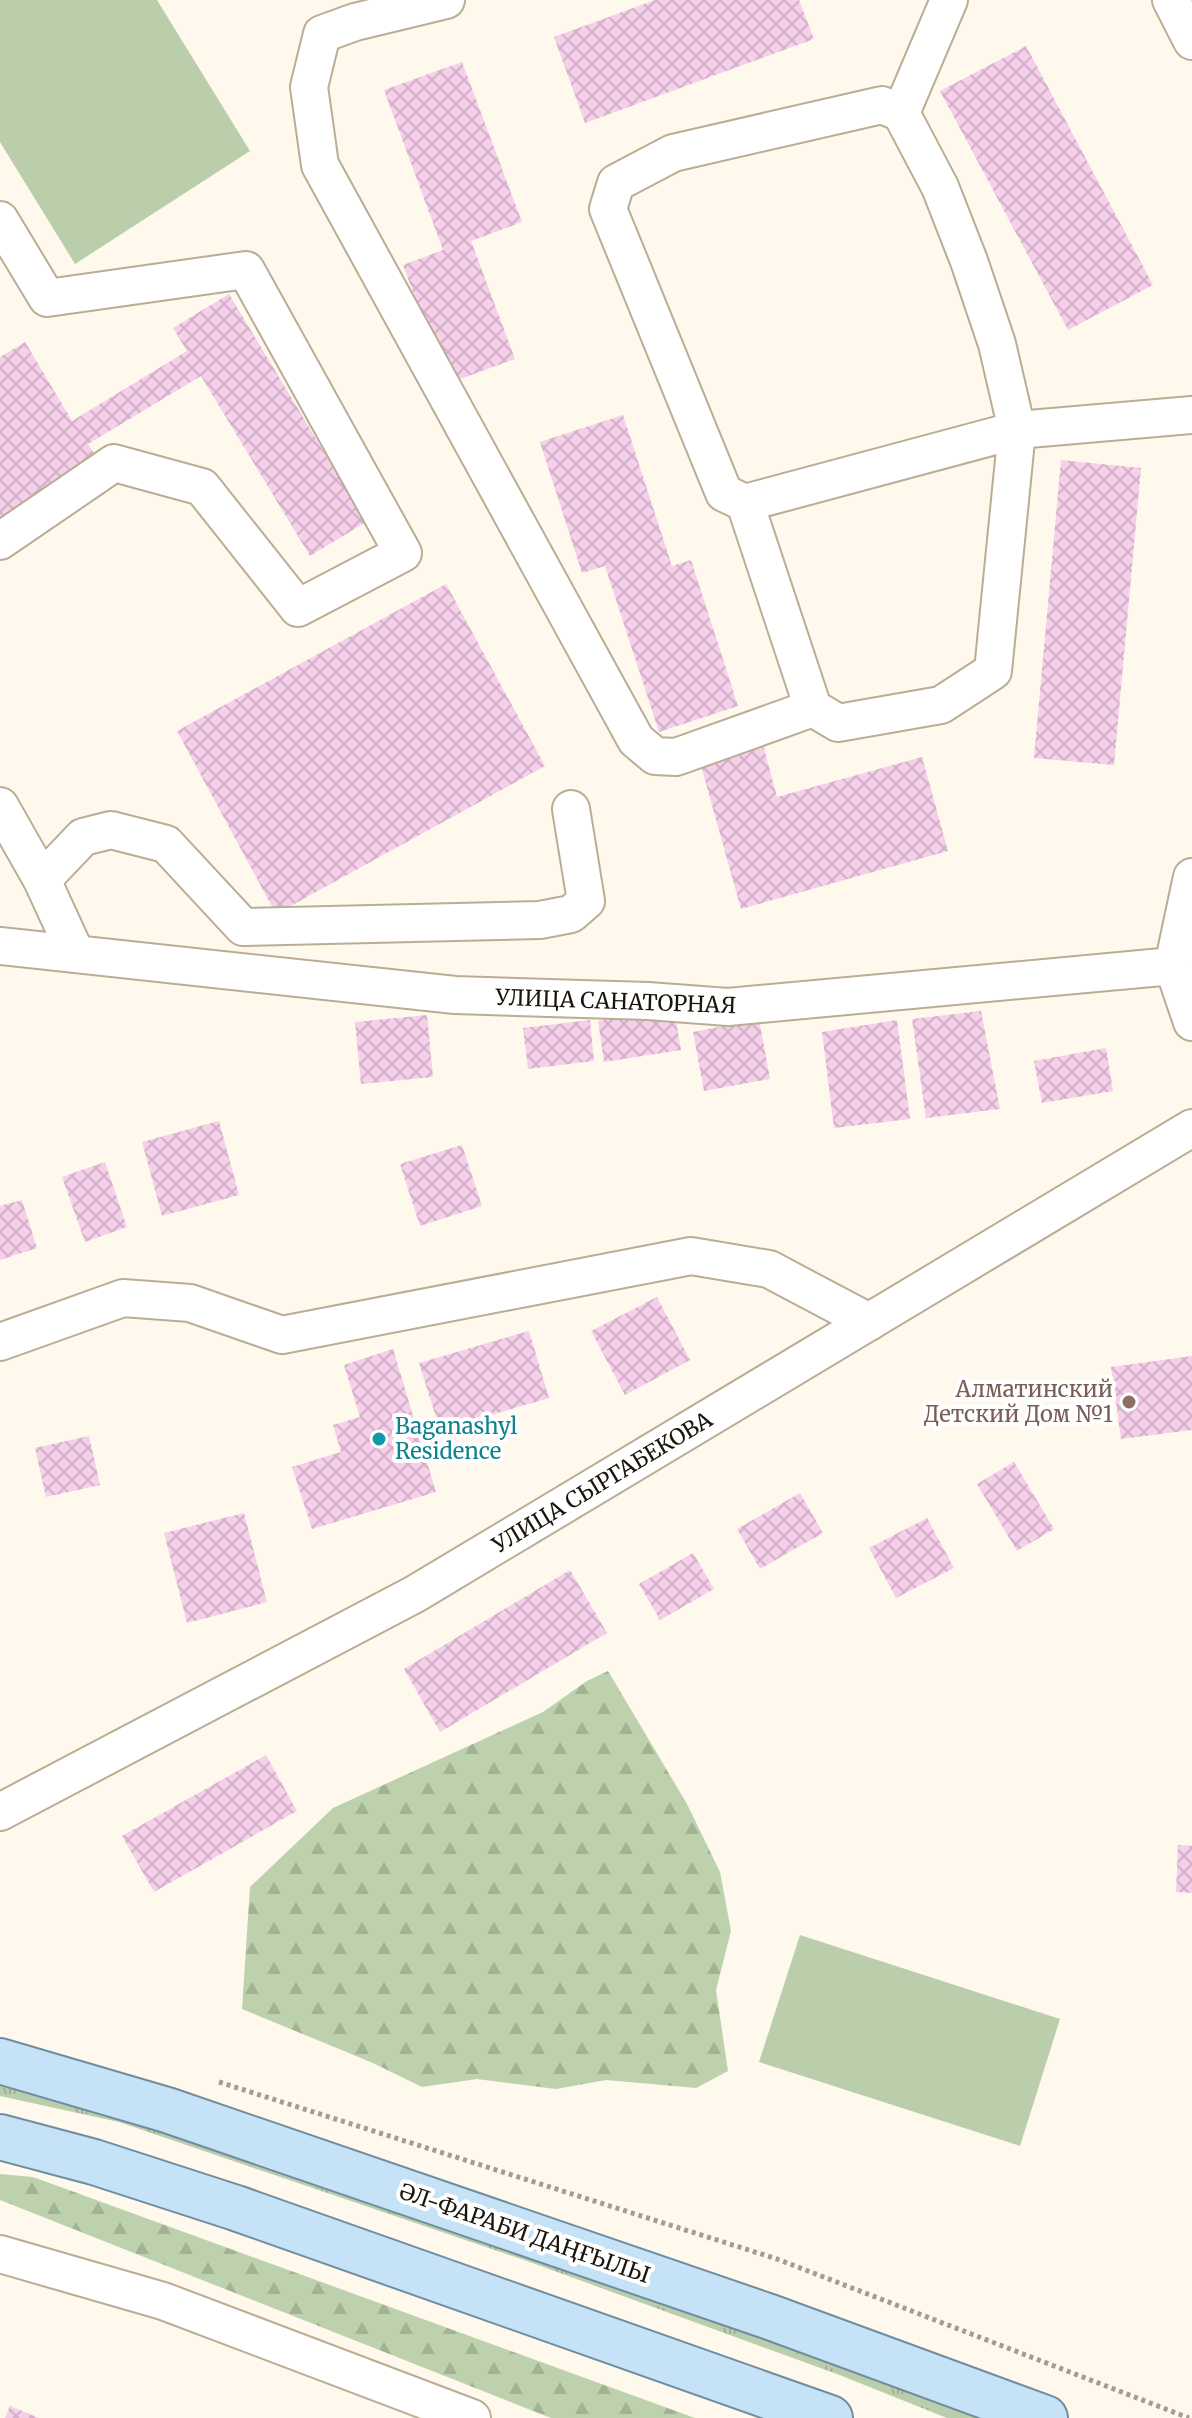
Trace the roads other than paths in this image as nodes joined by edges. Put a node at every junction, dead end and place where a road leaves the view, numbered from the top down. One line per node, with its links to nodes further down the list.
1 (446, 0): 11 (street)
2 (949, 0): 5 (street)
3 (1171, 0): 4 (street)
4 (1192, 41)
5 (901, 113): 8 (street); 9 (street)
6 (0, 220): 10 (street)
7 (1192, 415): 8 (street)
8 (1017, 430): 9 (street); 11 (street)
9 (745, 503): 11 (street)
10 (0, 541)
11 (813, 708)
12 (0, 806): 15 (street)
13 (571, 809): 15 (street)
14 (0, 827): 15 (street)
15 (35, 868): 18 (street)
16 (1192, 877): 19 (street)
17 (0, 946): 18 (street, УЛИЦА САНАТОРНАЯ)
18 (76, 954): 19 (street, УЛИЦА САНАТОРНАЯ)
19 (1173, 966): 20 (street)
20 (1192, 1022)
21 (1192, 1128): 22 (street, УЛИЦА СЫРГАБЕКОВА)
22 (869, 1322): 23 (street); 24 (street, УЛИЦА СЫРГАБЕКОВА)
23 (0, 1342)
24 (0, 1812)
25 (0, 2061): 30 (main road, ӘЛ-ФАРАБИ ДАҢҒЫЛЫ)
26 (0, 2137): 29 (main road)
27 (0, 2254): 28 (street)
28 (472, 2418)
29 (830, 2418)
30 (1045, 2418)

